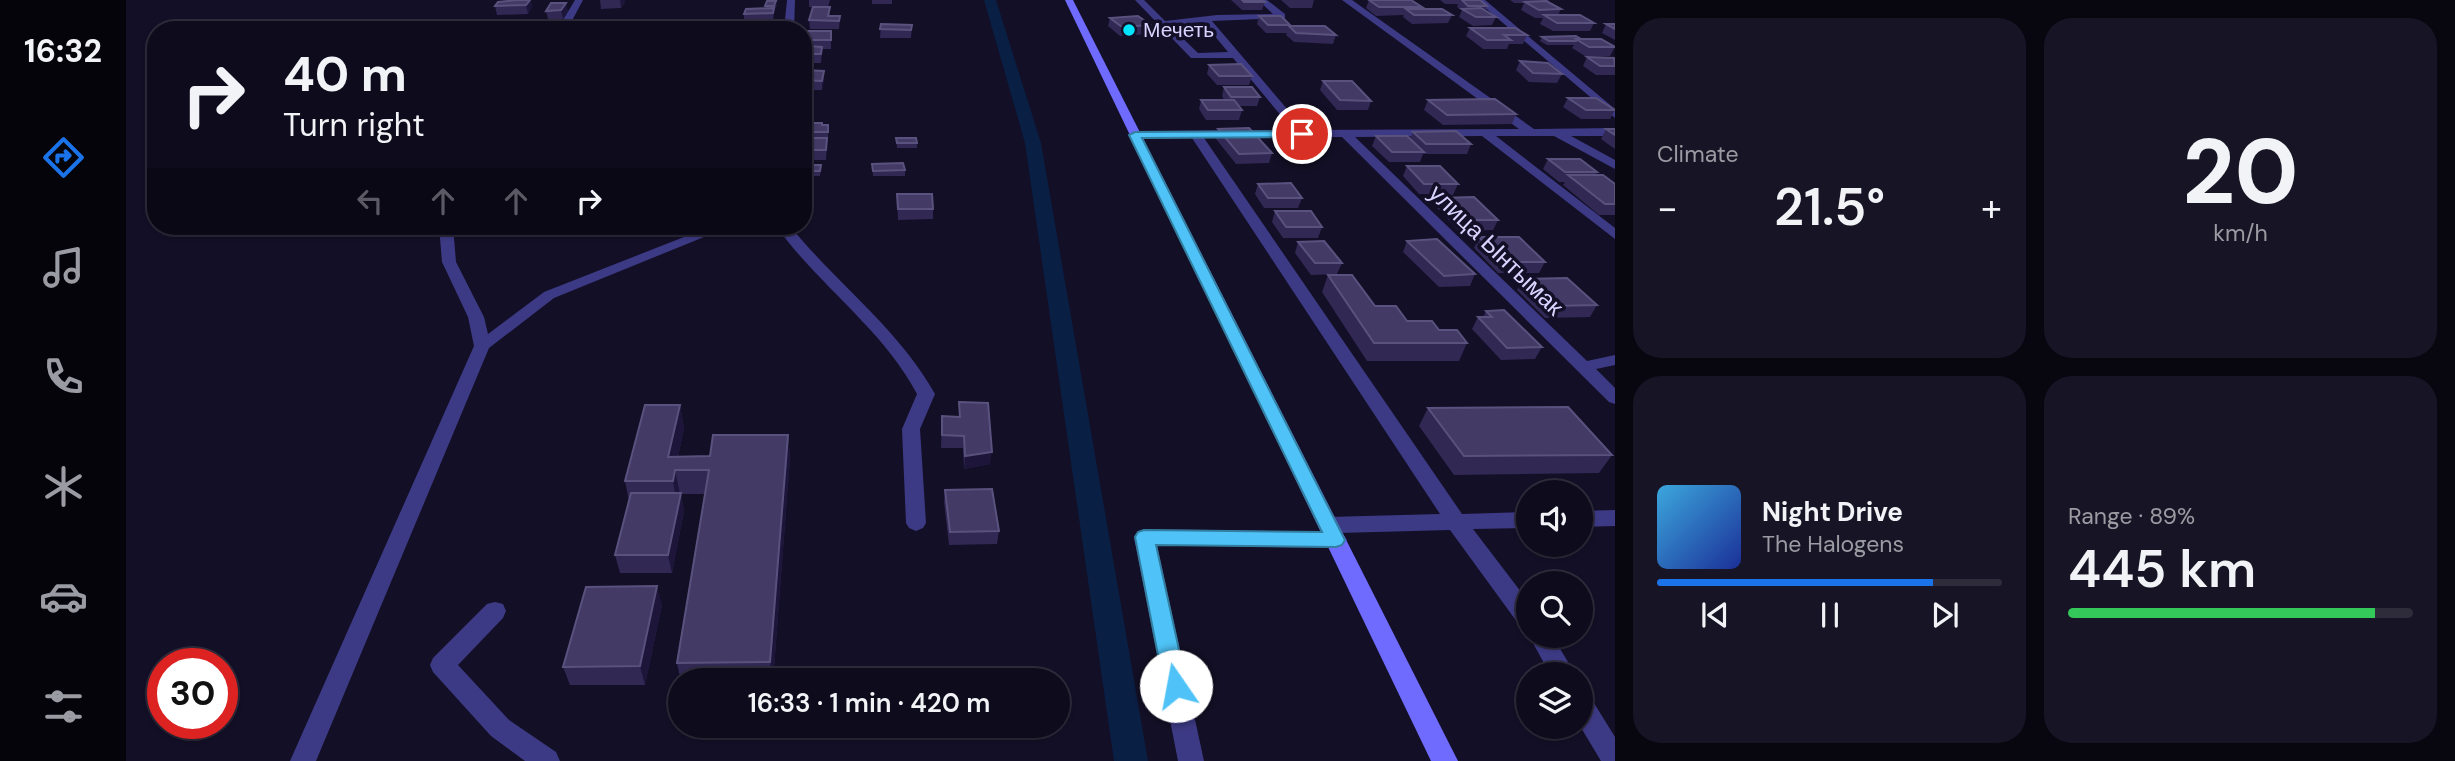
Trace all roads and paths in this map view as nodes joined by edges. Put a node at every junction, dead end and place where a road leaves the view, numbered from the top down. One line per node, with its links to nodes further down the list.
1 (579, 0): 8 (street)
2 (792, 0): 9 (street)
3 (1069, 0): 20 (main road)
4 (1139, 0): 11 (street)
5 (1262, 0): 10 (street)
6 (1346, 0): 15 (street)
7 (1480, 0): 13 (street)
8 (567, 21)
9 (790, 21)
10 (1207, 21): 11 (street); 12 (street)
11 (1163, 24): 12 (street)
12 (1236, 55): 17 (street)
13 (1615, 115)
14 (1615, 132): 16 (street)
15 (1532, 133): 16 (street); 19 (street)
16 (1557, 133): 22 (street)
17 (1302, 134): 18 (street); 21 (street)
18 (1345, 134): 19 (street); 29 (street, улица Ынтымак)
19 (1486, 134): 26 (street)
20 (1135, 135): 21 (street); 36 (main road)
21 (1196, 135): 34 (street)
22 (1615, 165)
23 (447, 235): 27 (street)
24 (701, 235): 27 (street)
25 (790, 235): 35 (street)
26 (1615, 235)
27 (482, 346): 40 (street)
28 (1615, 360): 29 (street)
29 (1583, 367): 30 (street, улица Ынтымак)
30 (1615, 397)
31 (1615, 518): 32 (street)
32 (1593, 519)
33 (1516, 520): 34 (street)
34 (1456, 522): 36 (street); 37 (street)
35 (916, 523)
36 (1332, 532): 42 (street); 43 (main road)
37 (1516, 603)
38 (495, 611): 41 (street)
39 (1593, 725): 44 (street)
40 (303, 761)
41 (547, 761)
42 (1191, 761)
43 (1445, 761)
44 (1615, 761)

